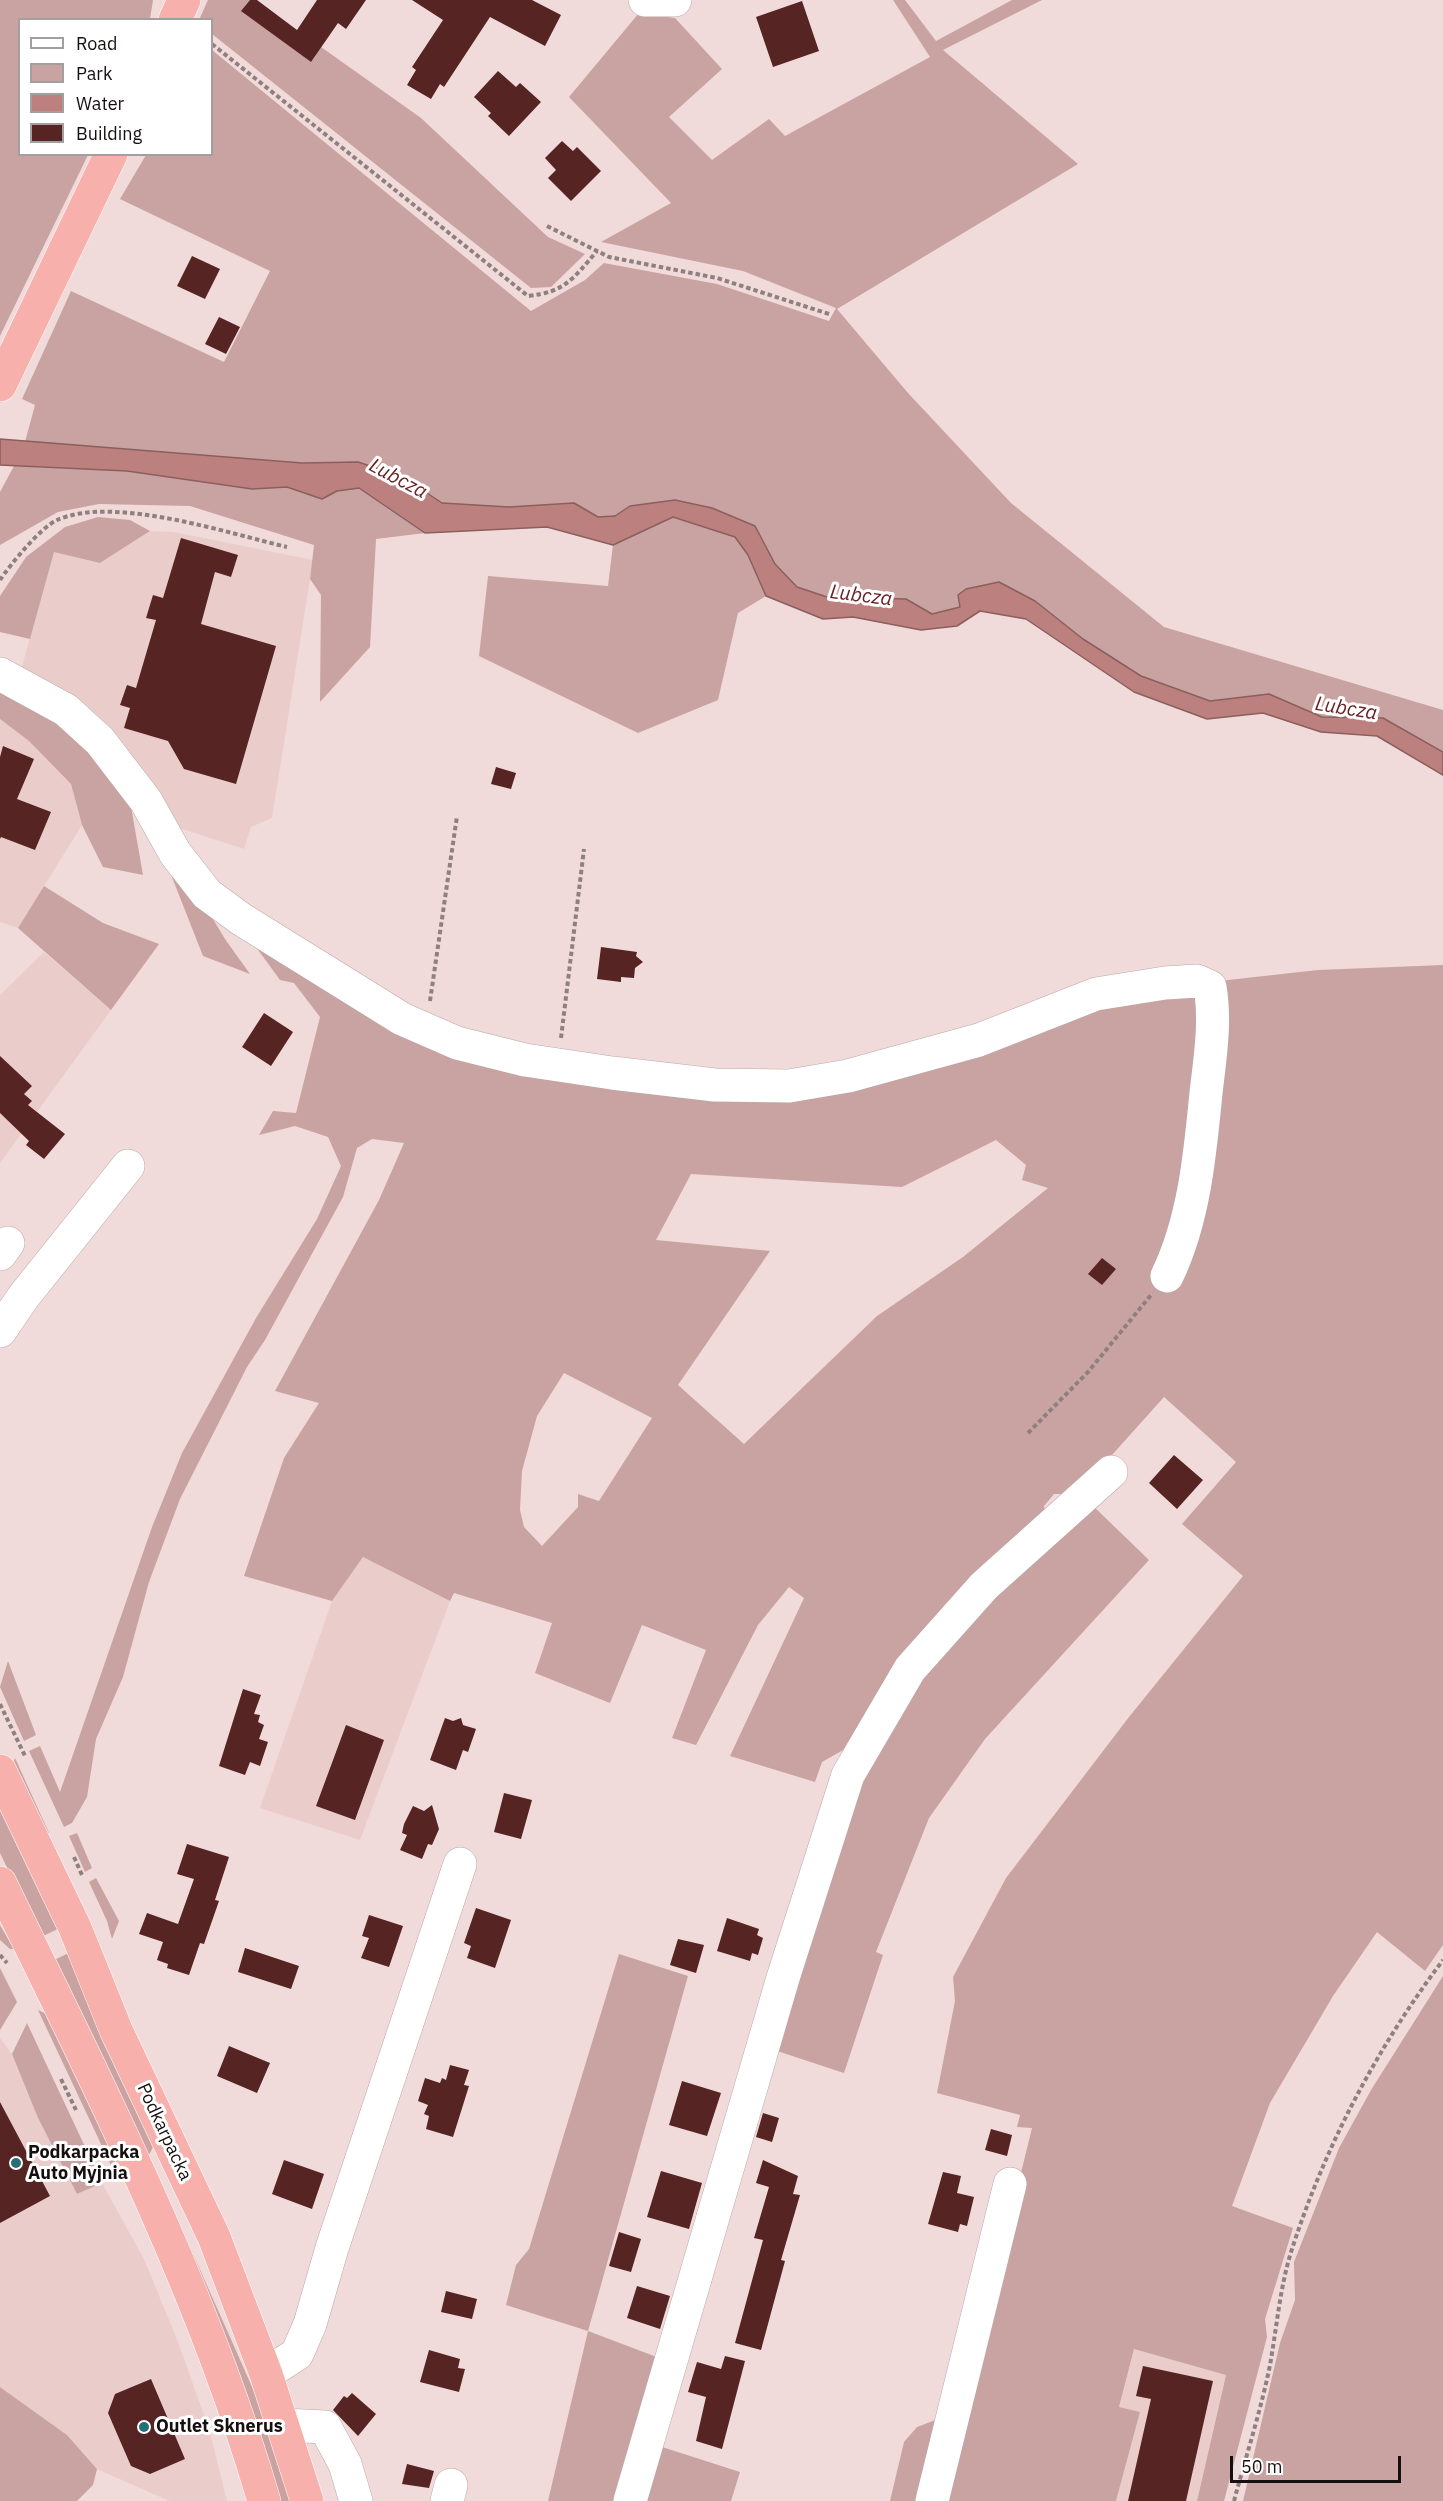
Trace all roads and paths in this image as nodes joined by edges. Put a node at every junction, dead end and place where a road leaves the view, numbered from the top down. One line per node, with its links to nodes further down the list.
1 (184, 0): 4 (highway)
2 (645, 0): 3 (street)
3 (675, 0)
4 (176, 18)
5 (213, 45): 8 (path)
6 (110, 156): 10 (highway)
7 (547, 226): 8 (path)
8 (597, 251): 9 (path)
9 (829, 314)
10 (0, 385)
11 (287, 547): 12 (path)
12 (0, 580)
13 (0, 674): 16 (street)
14 (458, 816): 16 (path)
15 (584, 849): 17 (path)
16 (426, 1029): 17 (street)
17 (558, 1066): 19 (street)
18 (128, 1166): 20 (street)
19 (1167, 1276): 21 (path)
20 (0, 1331)
21 (1028, 1433)
22 (1111, 1472): 35 (street)
23 (0, 1771): 29 (highway, Podkarpacka)
24 (460, 1864): 30 (street)
25 (0, 1883): 28 (highway)
26 (1443, 1960): 37 (path)
27 (1010, 2184): 36 (street)
28 (147, 2188): 29 (highway); 32 (highway)
29 (214, 2237): 30 (highway, Podkarpacka)
30 (266, 2374): 31 (highway, Podkarpacka)
31 (282, 2425): 33 (highway, Podkarpacka); 34 (street)
32 (264, 2501)
33 (307, 2501)
34 (356, 2501)
35 (630, 2501)
36 (932, 2501)
37 (1234, 2501)

